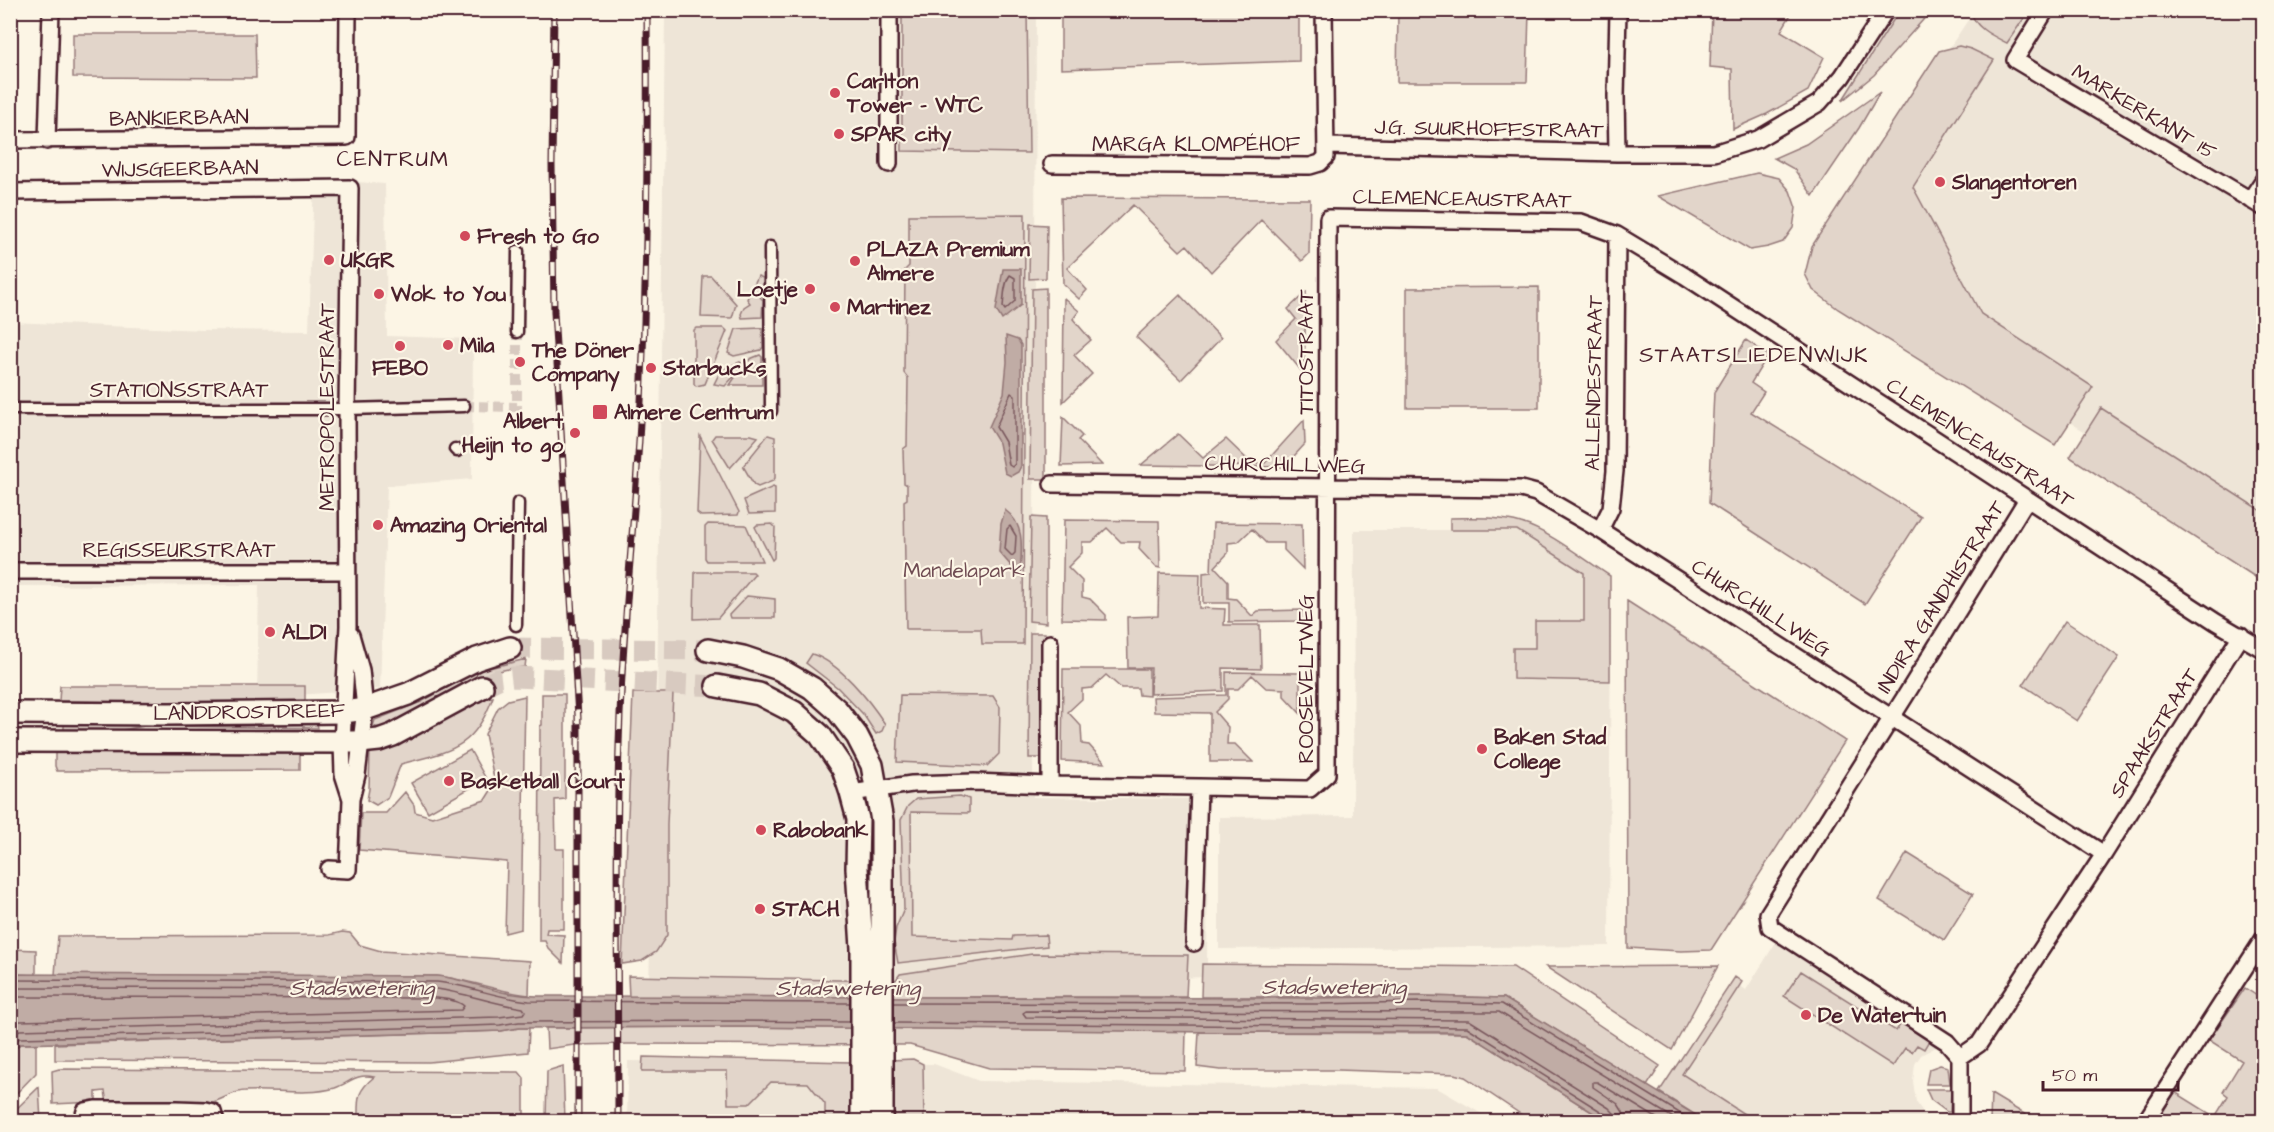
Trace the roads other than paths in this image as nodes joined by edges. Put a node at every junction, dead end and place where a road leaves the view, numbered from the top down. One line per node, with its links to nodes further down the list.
1 (51, 10): 9 (street)
2 (348, 10): 9 (street, BANKIERBAAN)
3 (889, 10): 12 (street)
4 (1324, 10): 10 (street)
5 (1618, 10): 11 (street, J.G. SUURHOFFSTRAAT)
6 (1886, 10): 11 (street)
7 (2046, 10): 17 (street, MARKERKANT 15)
8 (10, 140): 9 (street, BANKIERBAAN)
9 (47, 141)
10 (1327, 146): 11 (street, J.G. SUURHOFFSTRAAT); 13 (street, MARGA KLOMPÉHOF)
11 (1617, 153)
12 (888, 164)
13 (1052, 164)
14 (2264, 179): 17 (street, MARKERKANT 15)
15 (350, 188): 16 (street, WIJSGEERBAAN); 25 (street, METROPOLESTRAAT)
16 (10, 192)
17 (2257, 204)
18 (1328, 218): 19 (street, CLEMENCEAUSTRAAT); 28 (street, TITOSTRAAT)
19 (1617, 235): 29 (street, CLEMENCEAUSTRAAT); 31 (street, ALLENDESTRAAT)
20 (770, 247): 26 (street)
21 (518, 251): 22 (street)
22 (517, 332)
23 (464, 406): 25 (street, STATIONSSTRAAT)
24 (10, 409): 25 (street, STATIONSSTRAAT)
25 (347, 410): 33 (street, METROPOLESTRAAT)
26 (771, 411)
27 (1052, 483): 28 (street, CHURCHILLWEG)
28 (1327, 487): 31 (street, CHURCHILLWEG); 50 (street, ROOSEVELTWEG)
29 (2026, 499): 36 (street, CLEMENCEAUSTRAAT); 46 (street, INDIRA GANDHISTRAAT)
30 (518, 503): 34 (street)
31 (1600, 530): 46 (street, CHURCHILLWEG)
32 (10, 571): 33 (street, REGISSEURSTRAAT)
33 (347, 571): 35 (street, METROPOLESTRAAT)
34 (516, 625)
35 (348, 626): 43 (street, METROPOLESTRAAT); 44 (street, METROPOLESTRAAT)
36 (2241, 635): 40 (street, CLEMENCEAUSTRAAT); 53 (street, SPAAKSTRAAT)
37 (1050, 643): 49 (street)
38 (510, 648): 43 (main road, LANDDROSTDREEF)
39 (708, 650): 51 (main road)
40 (2264, 650)
41 (717, 686): 52 (main road)
42 (482, 687): 48 (main road, LANDDROSTDREEF)
43 (365, 709): 44 (main road, LANDDROSTDREEF); 48 (street, METROPOLESTRAAT)
44 (344, 712): 45 (main road, LANDDROSTDREEF); 48 (street, METROPOLESTRAAT)
45 (17, 713)
46 (1892, 717): 53 (street, CHURCHILLWEG); 58 (street, INDIRA GANDHISTRAAT)
47 (19, 740): 48 (main road, LANDDROSTDREEF)
48 (351, 742): 54 (street)
49 (1050, 785): 50 (street, ROOSEVELTWEG); 51 (street, ROOSEVELTWEG)
50 (1199, 787): 56 (street)
51 (877, 789): 52 (street, ROOSEVELTWEG); 57 (main road)
52 (851, 793): 57 (main road)
53 (2104, 854): 58 (street)
54 (329, 869)
55 (2264, 938): 66 (street)
56 (1194, 943)
57 (872, 948): 59 (main road)
58 (1960, 1057): 65 (street)
59 (872, 1069): 63 (main road); 64 (main road)
60 (177, 1115): 61 (street); 62 (street)
61 (82, 1122)
62 (216, 1122)
63 (862, 1122)
64 (882, 1122)
65 (1960, 1122)
66 (2145, 1122)

